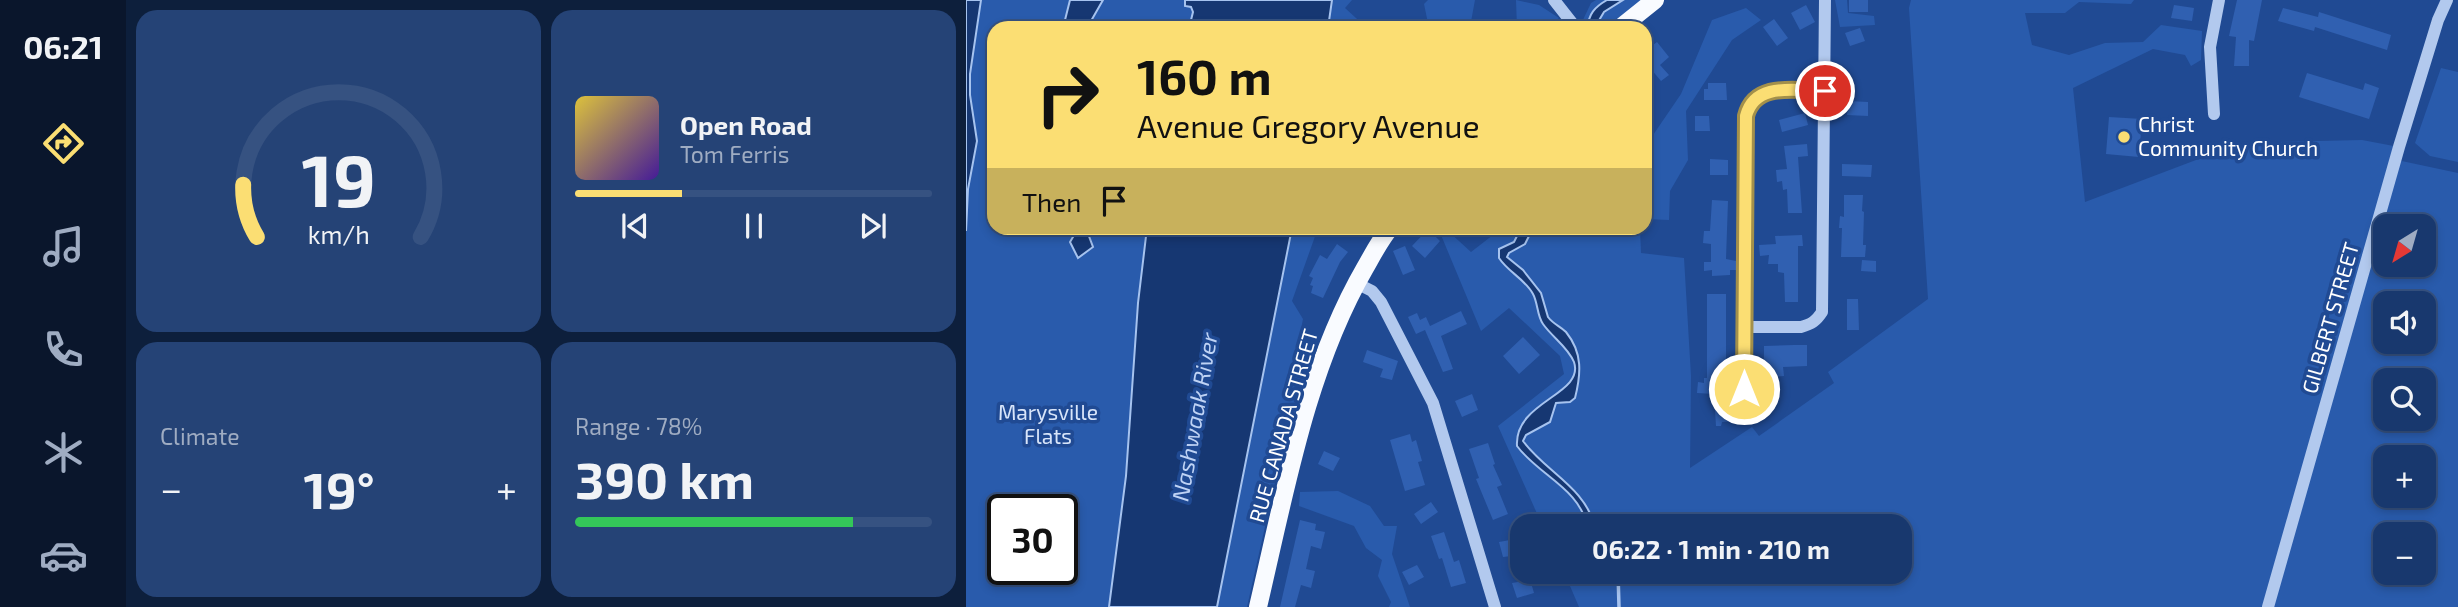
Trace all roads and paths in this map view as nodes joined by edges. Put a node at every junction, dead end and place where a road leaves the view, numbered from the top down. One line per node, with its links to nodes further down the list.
1 (1554, 0): 6 (street)
2 (1656, 0): 7 (main road)
3 (1825, 0): 8 (street)
4 (2219, 0): 9 (street)
5 (2447, 0): 16 (street, GILBERT STREET)
6 (1570, 21)
7 (1629, 21)
8 (1825, 91): 12 (street); 12 (street)
9 (2214, 114)
10 (1386, 235): 11 (main road, RUE CANADA STREET)
11 (1356, 283): 14 (main road, RUE CANADA STREET); 15 (street)
12 (1744, 327): 13 (street)
13 (1744, 389)
14 (1258, 607)
15 (1495, 607)
16 (2269, 607)

